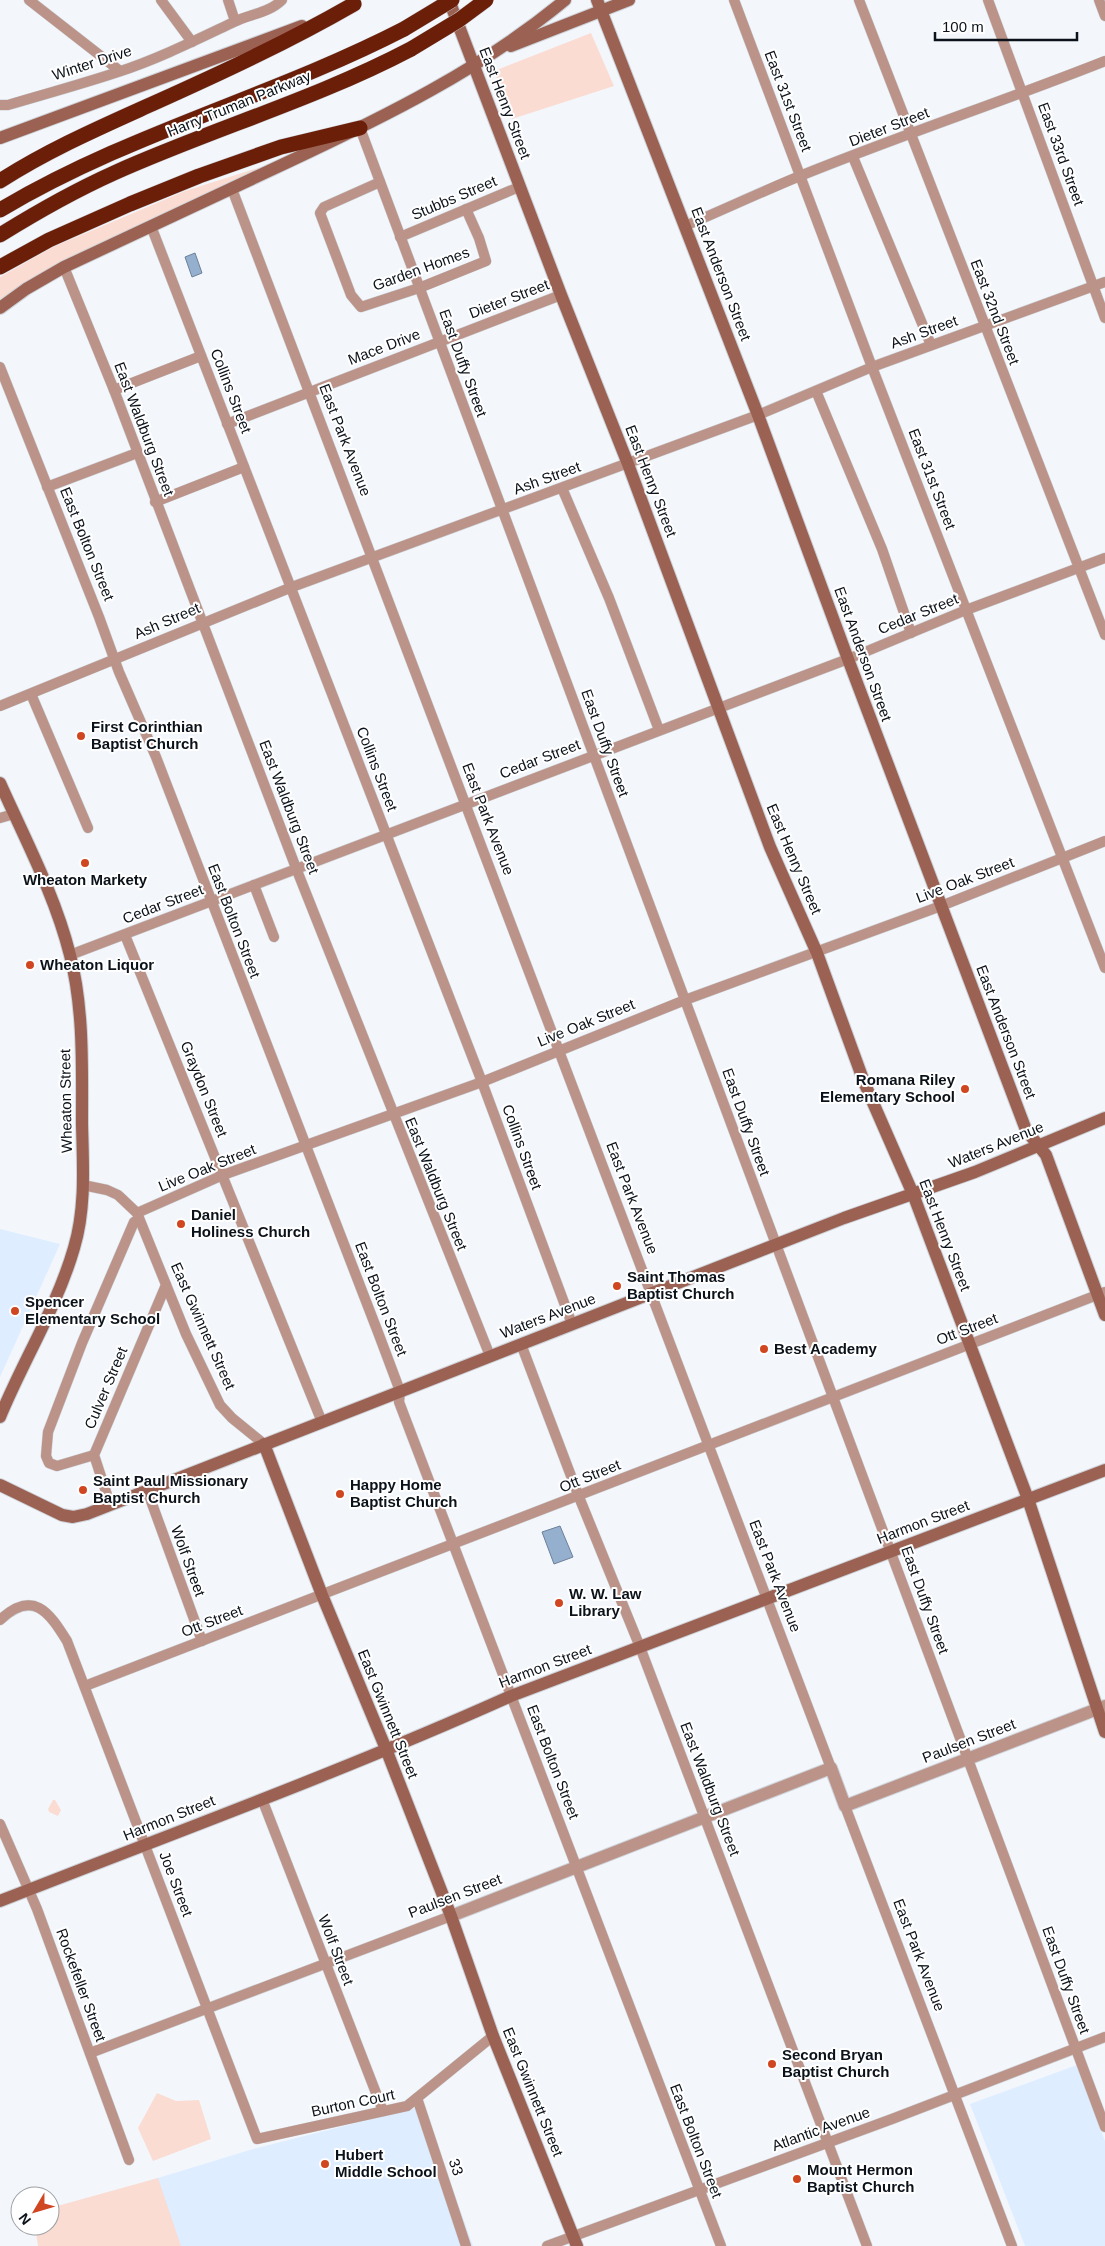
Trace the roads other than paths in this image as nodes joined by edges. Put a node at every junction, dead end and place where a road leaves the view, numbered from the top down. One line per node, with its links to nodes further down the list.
1 (29, 0): 21 (street)
2 (161, 0): 17 (street)
3 (228, 0): 16 (street)
4 (282, 0): 16 (street, Winter Drive)
5 (450, 0): 20 (main road, East Henry Street); 34 (highway, Harry Truman Parkway, bridge)
6 (486, 0): 37 (highway, Harry Truman Parkway, bridge)
7 (565, 0): 18 (main road)
8 (628, 0): 14 (main road)
9 (734, 0): 28 (street, East 31st Street)
10 (859, 0): 25 (street, East 32nd Street)
11 (988, 0): 22 (street, East 33rd Street)
12 (1099, 0): 15 (street)
13 (357, 2): 26 (main road); 29 (highway)
14 (600, 6): 18 (main road); 36 (main road, East Anderson Street)
15 (1105, 16)
16 (235, 21): 17 (street, Winter Drive)
17 (192, 42): 21 (street, Winter Drive)
18 (490, 54): 20 (main road)
19 (1105, 61): 22 (street, Dieter Street)
20 (473, 64): 24 (main road); 31 (main road, East Henry Street)
21 (120, 71): 23 (street, Winter Drive)
22 (1022, 94): 25 (street, Dieter Street); 42 (street, East 33rd Street)
23 (0, 105)
24 (360, 128): 30 (street, East Duffy Street); 32 (main road); 39 (highway)
25 (909, 134): 27 (street, Dieter Street); 47 (street, East 32nd Street)
26 (0, 138)
27 (853, 157): 28 (street, Dieter Street); 49 (street)
28 (801, 176): 36 (street, Dieter Street); 52 (street, East 31st Street)
29 (0, 181)
30 (380, 182): 38 (street, East Duffy Street); 43 (street, Garden Homes)
31 (519, 187): 33 (street, Stubbs Street); 44 (main road, East Henry Street)
32 (232, 189): 35 (main road); 54 (street, East Park Avenue)
33 (466, 209): 38 (street, Stubbs Street); 43 (street, Garden Homes)
34 (0, 210)
35 (151, 226): 40 (main road); 50 (street, Collins Street)
36 (685, 226): 56 (main road, East Anderson Street)
37 (0, 234)
38 (400, 237): 43 (street, East Duffy Street)
39 (0, 267)
40 (64, 267): 45 (main road); 53 (street, East Waldburg Street)
41 (1105, 282): 42 (street, Ash Street)
42 (1093, 286): 46 (street, East 33rd Street); 47 (street, Ash Street)
43 (419, 288): 48 (street, East Duffy Street)
44 (560, 295): 48 (street, Dieter Street); 59 (main road, East Henry Street)
45 (0, 308)
46 (1105, 318)
47 (984, 326): 49 (street, Ash Street); 67 (street, East 32nd Street)
48 (440, 342): 54 (street, Mace Drive); 64 (street, East Duffy Street)
49 (931, 345): 52 (street, Ash Street)
50 (201, 356): 53 (street); 57 (street, Collins Street)
51 (0, 367): 61 (street, East Bolton Street)
52 (872, 367): 55 (street, Ash Street); 69 (street, East 31st Street)
53 (114, 390): 58 (street, East Waldburg Street)
54 (309, 391): 57 (street, Mace Drive); 66 (street, East Park Avenue)
55 (816, 391): 56 (street, Ash Street); 71 (street)
56 (758, 415): 59 (street, Ash Street); 73 (main road, East Anderson Street)
57 (227, 424): 60 (street, Collins Street)
58 (137, 453): 61 (street); 63 (street, East Waldburg Street)
59 (628, 464): 62 (street, Ash Street); 77 (main road, East Henry Street)
60 (244, 467): 63 (street); 68 (street, Collins Street)
61 (47, 487): 74 (street, East Bolton Street)
62 (562, 488): 64 (street, Ash Street); 78 (street)
63 (155, 502): 70 (street, East Waldburg Street)
64 (502, 510): 66 (street, Ash Street); 79 (street, East Duffy Street)
65 (1105, 558): 67 (street, Cedar Street)
66 (373, 559): 68 (street, Ash Street); 81 (street, East Park Avenue)
67 (1079, 568): 69 (street, Cedar Street); 72 (street, East 32nd Street)
68 (292, 587): 70 (street, Ash Street); 85 (street, Collins Street)
69 (966, 610): 71 (street, Cedar Street); 87 (street, East 31st Street)
70 (201, 623): 74 (street, Ash Street); 88 (street, East Waldburg Street)
71 (911, 633): 73 (street, Cedar Street)
72 (1105, 634)
73 (848, 659): 77 (street, Cedar Street); 91 (main road, East Anderson Street)
74 (114, 660): 75 (street, Ash Street); 90 (street, East Bolton Street)
75 (31, 694): 76 (street, Ash Street); 84 (street)
76 (0, 706)
77 (717, 708): 78 (street, Cedar Street); 94 (main road, East Henry Street)
78 (659, 730): 79 (street, Cedar Street)
79 (594, 755): 81 (street, Cedar Street); 97 (street, East Duffy Street)
80 (0, 783): 82 (main road, Wheaton Street)
81 (465, 803): 85 (street, Cedar Street); 98 (street, East Park Avenue)
82 (14, 814): 83 (street); 95 (main road, Wheaton Street)
83 (0, 818)
84 (88, 828)
85 (386, 835): 88 (street, Cedar Street); 99 (street, Collins Street)
86 (1105, 841): 87 (street, Live Oak Street)
87 (1061, 858): 91 (street, Live Oak Street); 96 (street, East 31st Street)
88 (296, 868): 89 (street, Cedar Street); 100 (street, East Waldburg Street)
89 (254, 885): 90 (street, Cedar Street); 93 (street)
90 (210, 902): 92 (street, Cedar Street); 102 (street, East Bolton Street)
91 (941, 906): 94 (street, Live Oak Street); 103 (main road, East Anderson Street)
92 (125, 935): 95 (street, Cedar Street); 104 (street, Graydon Street)
93 (274, 937)
94 (817, 953): 97 (street, Live Oak Street); 106 (main road, East Henry Street)
95 (70, 955): 105 (main road, Wheaton Street)
96 (1105, 968)
97 (685, 1000): 98 (street, Live Oak Street); 108 (street, East Duffy Street)
98 (558, 1050): 99 (street, Live Oak Street); 111 (street, East Park Avenue)
99 (482, 1082): 100 (street, Live Oak Street); 113 (street, Collins Street)
100 (392, 1113): 102 (street, Live Oak Street); 116 (street, East Waldburg Street)
101 (1105, 1118): 103 (main road, Waters Avenue)
102 (306, 1146): 104 (street, Live Oak Street); 117 (street, East Bolton Street)
103 (1038, 1146): 106 (main road, Waters Avenue); 110 (main road, East Anderson Street)
104 (223, 1174): 107 (street, Live Oak Street); 120 (street, Graydon Street)
105 (83, 1185): 107 (street); 119 (main road, Wheaton Street)
106 (913, 1194): 108 (main road, Waters Avenue); 115 (main road, East Henry Street)
107 (138, 1216): 109 (street, East Gwinnett Street); 123 (street)
108 (776, 1244): 111 (main road, Waters Avenue); 118 (street, East Duffy Street)
109 (166, 1285): 121 (street, East Gwinnett Street); 123 (street, Culver Street)
110 (1101, 1293): 112 (main road, East Anderson Street); 115 (street, Ott Street)
111 (651, 1294): 113 (main road, Waters Avenue); 122 (street, East Park Avenue)
112 (1105, 1315)
113 (572, 1324): 114 (main road, Waters Avenue)
114 (521, 1344): 116 (main road, Waters Avenue); 129 (street, East Waldburg Street)
115 (968, 1345): 118 (street, Ott Street); 130 (main road, East Henry Street)
116 (490, 1356): 117 (main road, Waters Avenue)
117 (400, 1391): 120 (main road, Waters Avenue); 132 (street, East Bolton Street)
118 (833, 1397): 122 (street, Ott Street); 133 (street, East Duffy Street)
119 (0, 1418)
120 (322, 1422): 121 (main road, Waters Avenue)
121 (264, 1444): 126 (main road, Waters Avenue); 134 (main road, East Gwinnett Street)
122 (708, 1445): 129 (street, Ott Street); 135 (street, East Park Avenue)
123 (94, 1455): 131 (street)
124 (1105, 1470): 130 (main road, Harmon Street)
125 (0, 1485): 127 (main road)
126 (147, 1490): 131 (main road, Waters Avenue); 137 (street, Wolf Street)
127 (17, 1493): 128 (main road); 131 (main road, Waters Avenue)
128 (0, 1494)
129 (579, 1497): 132 (street, Ott Street); 138 (street, East Waldburg Street)
130 (1028, 1499): 133 (main road, Harmon Street); 141 (main road, East Henry Street)
131 (110, 1504)
132 (454, 1544): 134 (street, Ott Street); 140 (street, East Bolton Street)
133 (890, 1552): 135 (main road, Harmon Street); 144 (street, East Duffy Street)
134 (322, 1595): 137 (street, Ott Street); 143 (main road, East Gwinnett Street)
135 (766, 1599): 138 (main road, Harmon Street); 145 (street, East Park Avenue)
136 (0, 1620): 139 (street, Joe Street)
137 (202, 1641): 139 (street, Ott Street)
138 (640, 1647): 140 (main road, Harmon Street); 148 (street, East Waldburg Street)
139 (85, 1686): 150 (street, Joe Street)
140 (512, 1696): 143 (main road, Harmon Street); 151 (street, East Bolton Street)
141 (1101, 1708): 142 (main road, East Henry Street); 144 (street, Paulsen Street)
142 (1105, 1732)
143 (386, 1749): 146 (main road, Harmon Street); 154 (main road, East Gwinnett Street)
144 (968, 1759): 147 (street, Paulsen Street); 159 (street, East Duffy Street)
145 (831, 1768): 147 (street, East Park Avenue); 148 (street, Paulsen Street)
146 (262, 1799): 150 (main road, Harmon Street); 155 (street, Wolf Street)
147 (845, 1806): 161 (street, East Park Avenue)
148 (705, 1817): 151 (street, Paulsen Street); 166 (street, East Waldburg Street)
149 (0, 1824): 152 (street, Rockefeller Street)
150 (145, 1845): 152 (main road, Harmon Street); 156 (street, Joe Street)
151 (576, 1866): 154 (street, Paulsen Street); 168 (street, East Bolton Street)
152 (27, 1890): 153 (main road, Harmon Street); 160 (street, Rockefeller Street)
153 (0, 1901)
154 (451, 1916): 155 (street, Paulsen Street); 157 (main road, East Gwinnett Street)
155 (324, 1963): 156 (street, Paulsen Street); 163 (street, Wolf Street)
156 (207, 2008): 160 (street, Paulsen Street); 165 (street, Joe Street)
157 (493, 2036): 162 (street, Burton Court); 169 (main road, East Gwinnett Street)
158 (1105, 2037): 159 (street, Atlantic Avenue)
159 (1076, 2048): 161 (street, Atlantic Avenue); 164 (street, East Duffy Street)
160 (90, 2053): 167 (street, Rockefeller Street)
161 (954, 2094): 166 (street, Atlantic Avenue); 174 (street, East Park Avenue)
162 (417, 2098): 163 (street, Burton Court); 170 (street, 33)
163 (383, 2112): 165 (street, Burton Court)
164 (1105, 2127)
165 (257, 2139)
166 (828, 2142): 168 (street, Atlantic Avenue); 173 (street, East Waldburg Street)
167 (129, 2160)
168 (699, 2191): 169 (street, Atlantic Avenue); 172 (street, East Bolton Street)
169 (575, 2242): 171 (street, Atlantic Avenue)
170 (466, 2246)
171 (547, 2246)
172 (721, 2246)
173 (867, 2246)
174 (1012, 2246)

